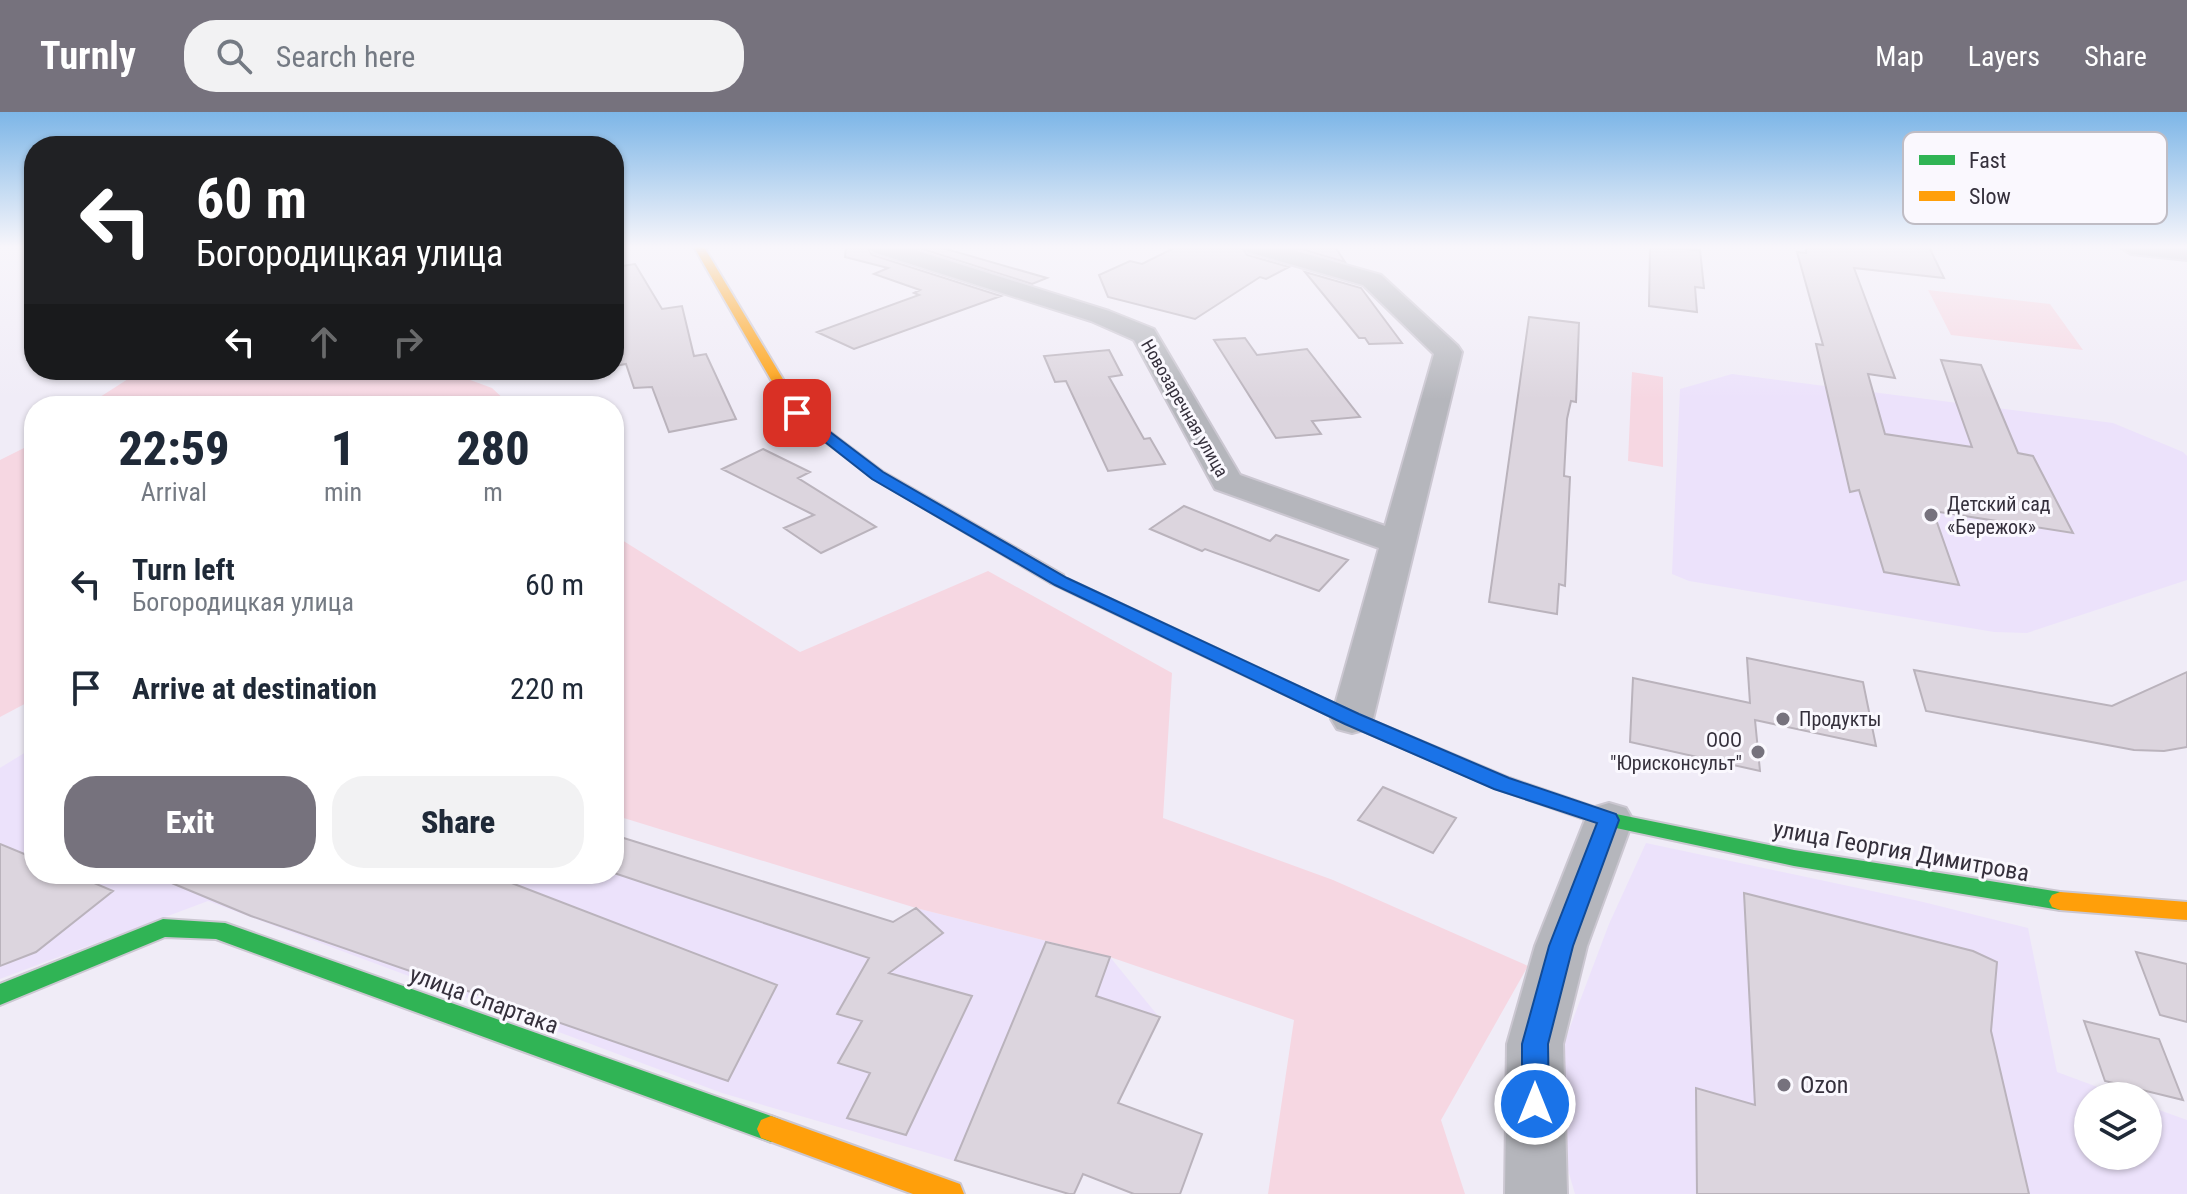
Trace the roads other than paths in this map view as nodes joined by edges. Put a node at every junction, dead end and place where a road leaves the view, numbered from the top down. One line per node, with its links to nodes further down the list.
1 (729, 297): 5 (street, улица Георгия Димитрова)
2 (1041, 297): 4 (street, Новозаречная улица)
3 (1390, 297): 4 (street)
4 (1397, 542): 5 (street)
5 (1352, 719): 6 (street, улица Георгия Димитрова)
6 (1609, 820): 7 (street, улица Георгия Димитрова); 10 (street)
7 (2187, 911)
8 (0, 995): 9 (street, улица Спартака)
9 (950, 1194)
10 (1536, 1194)

